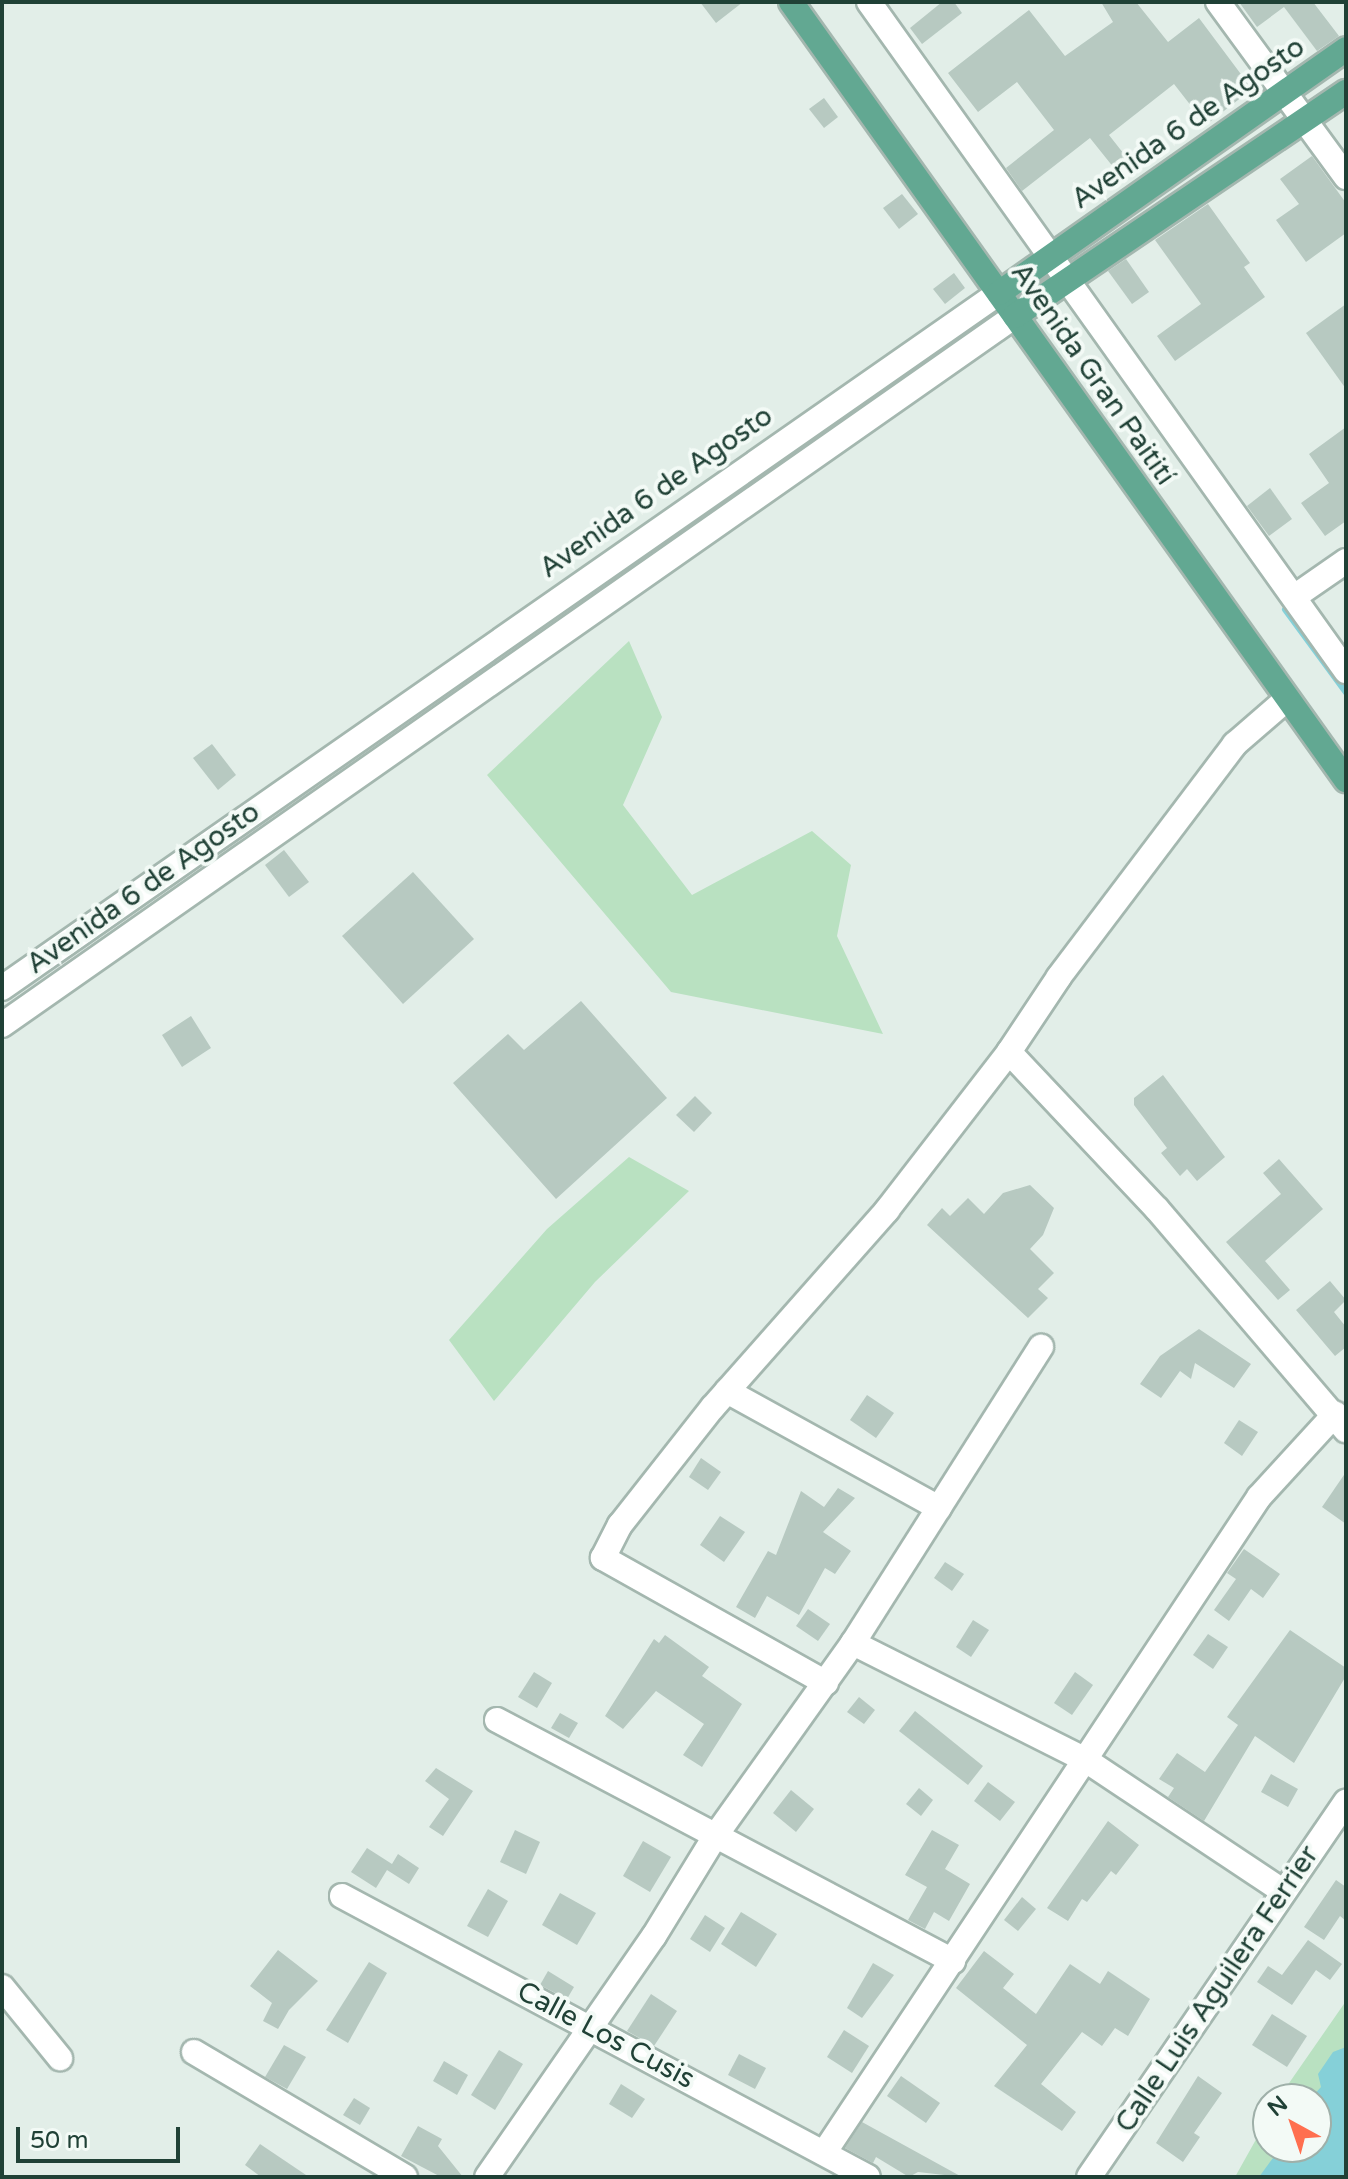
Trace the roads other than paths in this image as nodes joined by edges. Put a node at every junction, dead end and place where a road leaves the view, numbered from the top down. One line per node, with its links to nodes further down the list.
1 (791, 2): 11 (main road, Avenida Gran Paitití)
2 (869, 2): 9 (street)
3 (1218, 2): 5 (street)
4 (1346, 49): 5 (main road, Avenida 6 de Agosto)
5 (1286, 92): 7 (street); 9 (main road, Avenida 6 de Agosto)
6 (1346, 92): 7 (main road, Avenida 6 de Agosto)
7 (1305, 121): 8 (street); 10 (main road, Avenida 6 de Agosto)
8 (1346, 177)
9 (1049, 257): 10 (street); 11 (main road, Avenida 6 de Agosto)
10 (1065, 283): 12 (main road, Avenida 6 de Agosto); 16 (street)
11 (999, 293): 12 (main road, Avenida Gran Paitití); 13 (street, Avenida 6 de Agosto)
12 (1015, 316): 14 (street, Avenida 6 de Agosto); 18 (main road, Avenida Gran Paitití)
13 (775, 447): 14 (street); 20 (street, Avenida 6 de Agosto)
14 (791, 472): 21 (street, Avenida 6 de Agosto)
15 (1346, 561): 16 (street)
16 (1294, 597): 17 (street)
17 (1346, 671)
18 (1287, 699): 19 (main road, Avenida Gran Paitití); 26 (street)
19 (1346, 780)
20 (240, 821): 21 (street); 22 (street, Avenida 6 de Agosto)
21 (256, 845): 23 (street, Avenida 6 de Agosto)
22 (69, 941): 23 (street); 24 (street, Avenida 6 de Agosto)
23 (85, 965): 25 (street, Avenida 6 de Agosto)
24 (2, 988)
25 (2, 1025)
26 (1009, 1052): 28 (street); 29 (street)
27 (1041, 1347): 30 (street)
28 (727, 1391): 30 (street); 32 (street)
29 (1340, 1422): 34 (street)
30 (939, 1508): 31 (street)
31 (853, 1643): 32 (street); 34 (street)
32 (826, 1683): 36 (street)
33 (497, 1720): 36 (street)
34 (1084, 1759): 37 (street); 39 (street)
35 (1346, 1801): 37 (street, Calle Luis Aguilera Ferrier)
36 (716, 1835): 39 (street); 41 (street)
37 (1283, 1891): 48 (street, Calle Luis Aguilera Ferrier)
38 (342, 1896): 41 (street, Calle Los Cusis)
39 (953, 1961): 44 (street)
40 (2, 1987): 43 (street)
41 (592, 2027): 44 (street, Calle Los Cusis); 46 (street)
42 (194, 2052): 45 (street)
43 (60, 2058)
44 (824, 2153): 47 (street, Calle Los Cusis)
45 (405, 2177)
46 (487, 2177)
47 (868, 2177)
48 (1089, 2177)

